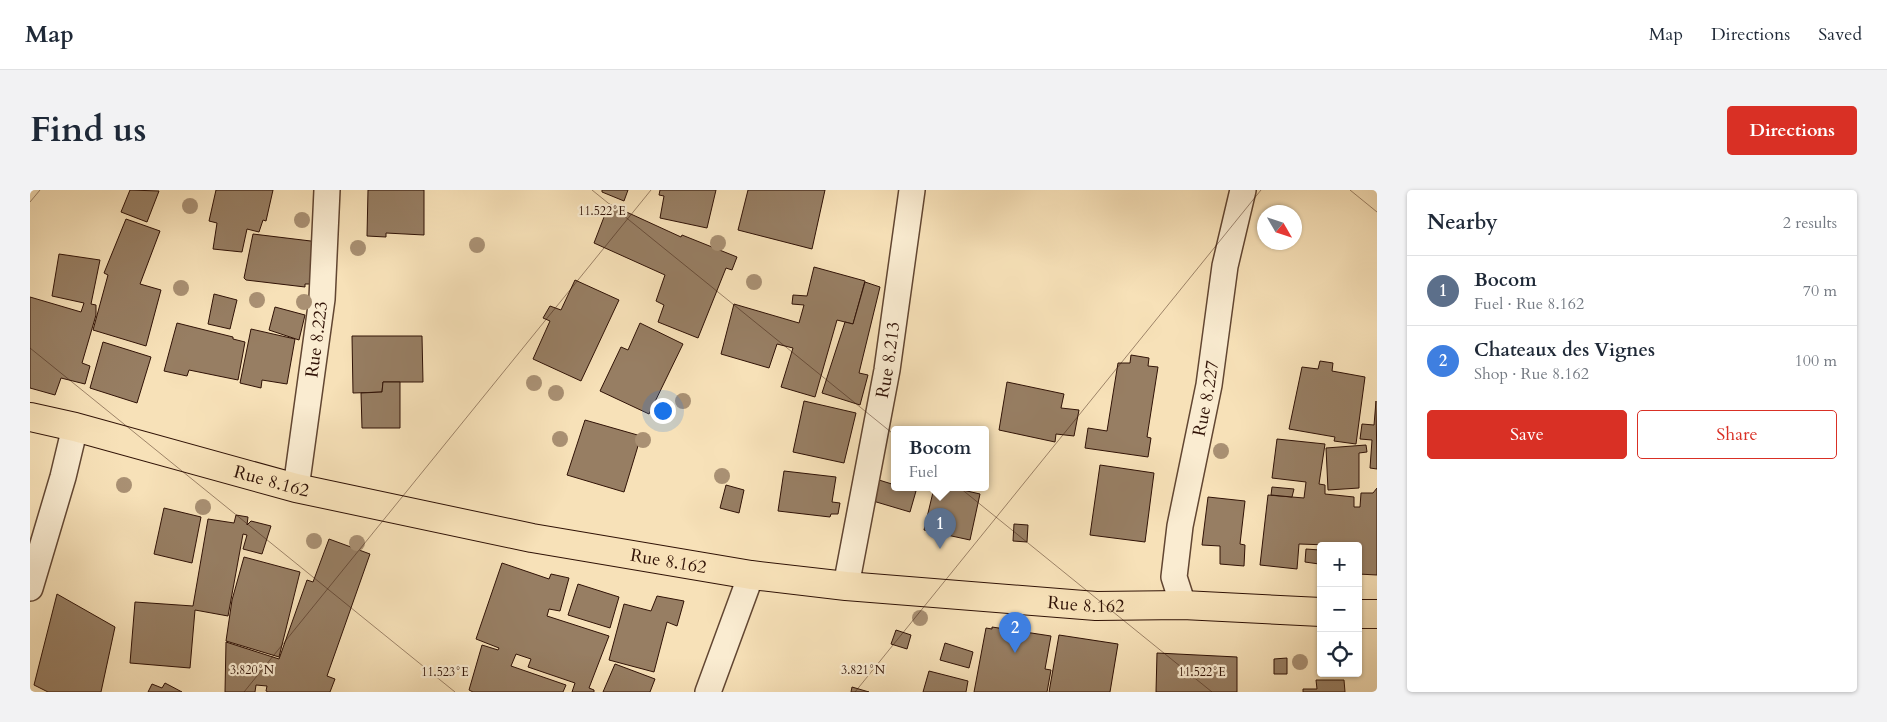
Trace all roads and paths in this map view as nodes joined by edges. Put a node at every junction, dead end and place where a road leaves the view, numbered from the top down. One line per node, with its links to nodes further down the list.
1 (327, 190): 6 (street, Rue 8.223)
2 (912, 190): 8 (street, Rue 8.213)
3 (1242, 190): 10 (street, Rue 8.227)
4 (30, 417): 5 (highway, Rue 8.162)
5 (75, 427): 6 (highway, Rue 8.162); 9 (street)
6 (296, 488): 7 (highway, Rue 8.162)
7 (751, 575): 8 (highway, Rue 8.162); 14 (street)
8 (846, 586): 10 (highway, Rue 8.162)
9 (30, 588)
10 (1182, 605): 11 (highway, Rue 8.162)
11 (1317, 612)
12 (1362, 614): 13 (highway)
13 (1377, 614)
14 (708, 692)

